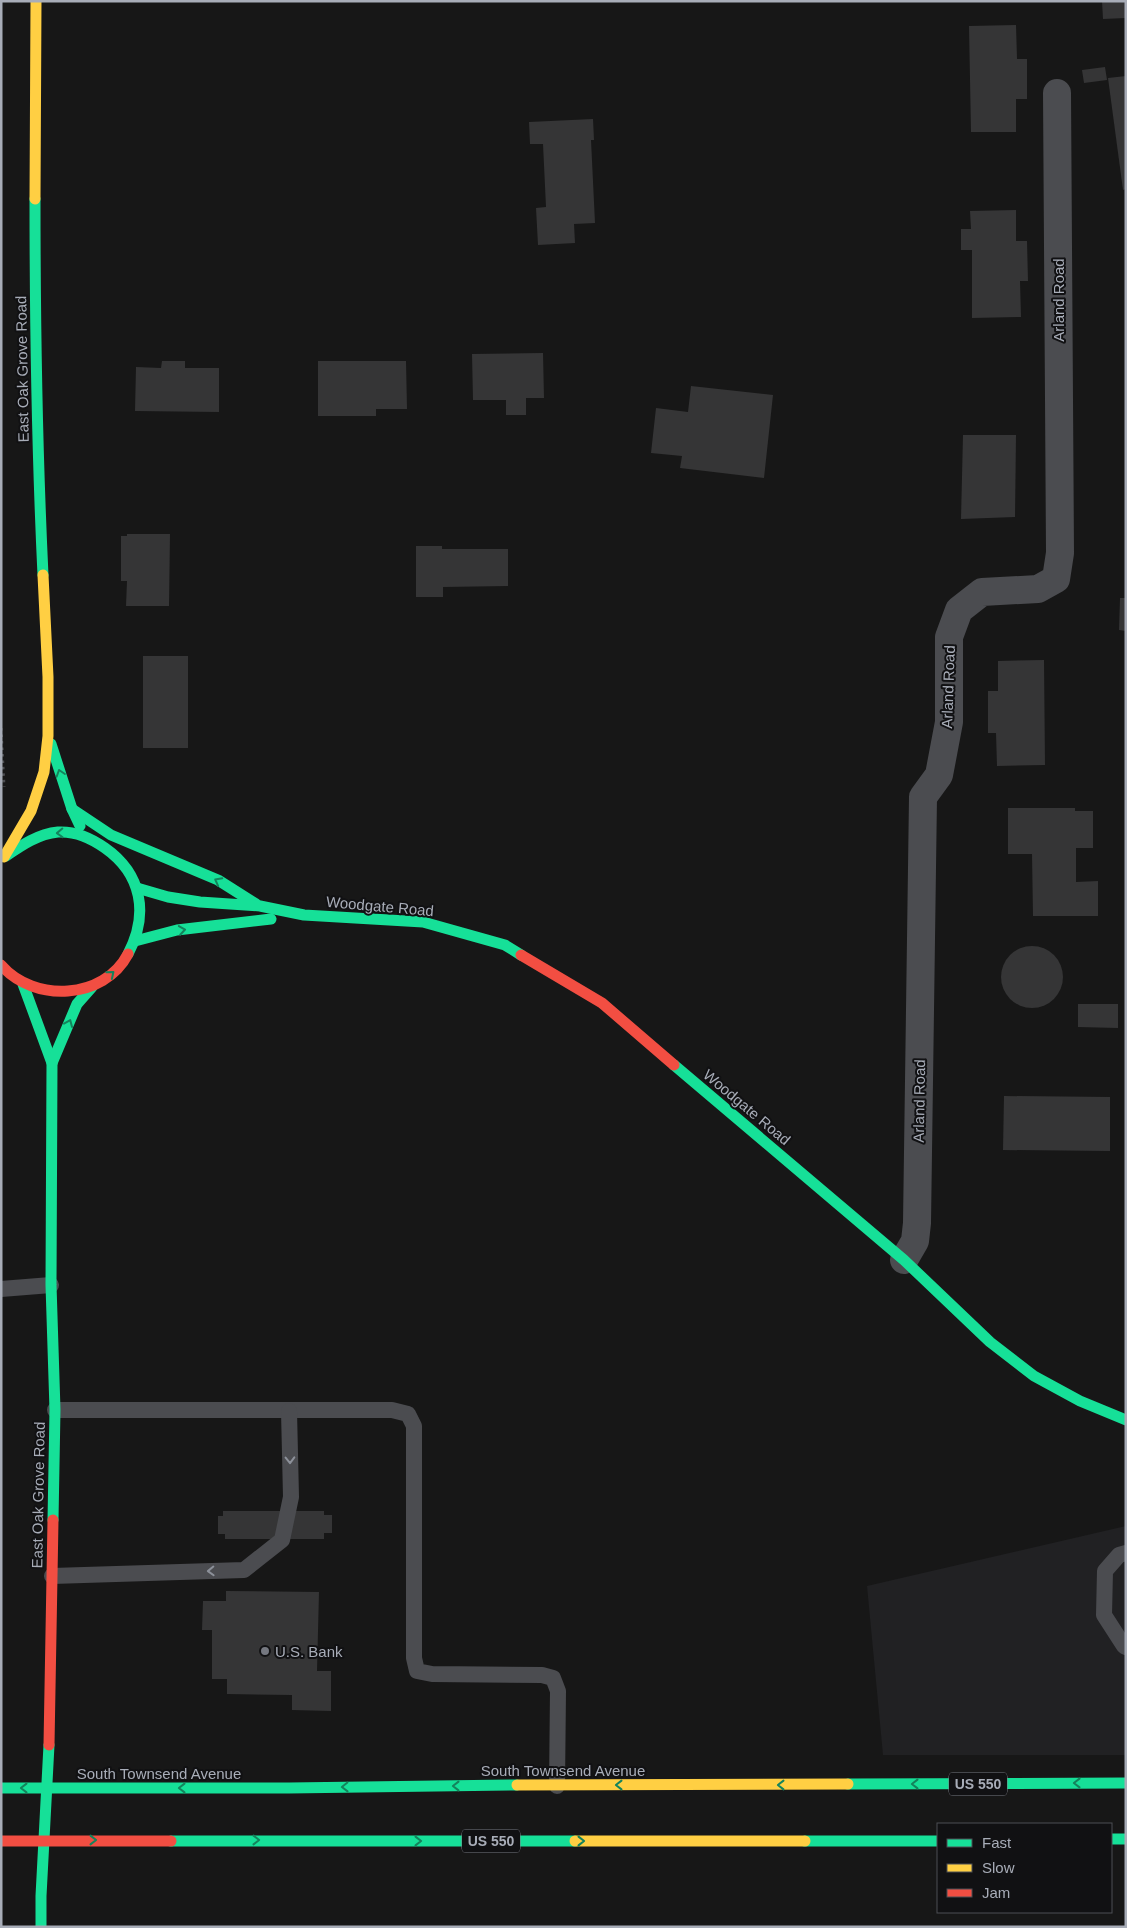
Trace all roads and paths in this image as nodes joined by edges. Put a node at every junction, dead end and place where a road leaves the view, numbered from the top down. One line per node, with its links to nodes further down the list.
1 (36, 1): 4 (main road, East Oak Grove Road)
2 (1057, 93): 17 (street, Arland Road)
3 (1, 728): 5 (path)
4 (48, 736): 6 (main road, East Oak Grove Road, one-way to 4); 8 (main road, East Oak Grove Road)
5 (4, 787)
6 (72, 809): 7 (main road, East Oak Grove Road); 10 (main road, Woodgate Road, one-way to 6)
7 (84, 835): 8 (main road, one-way to 8); 9 (main road)
8 (2, 859)
9 (137, 888): 10 (main road, Woodgate Road); 12 (main road)
10 (260, 906): 11 (main road, Woodgate Road)
11 (304, 915): 12 (main road, Woodgate Road, one-way to 11); 17 (main road, Woodgate Road)
12 (135, 942): 15 (main road, one-way to 12)
13 (1, 964): 14 (main road)
14 (23, 984): 15 (main road); 16 (main road, East Oak Grove Road)
15 (92, 987): 16 (main road, East Oak Grove Road, one-way to 15)
16 (52, 1063): 18 (main road, East Oak Grove Road)
17 (904, 1260): 22 (main road, Woodgate Road)
18 (51, 1285): 19 (lane); 20 (main road, East Oak Grove Road)
19 (1, 1289)
20 (55, 1410): 21 (lane); 24 (main road, East Oak Grove Road)
21 (289, 1411): 24 (lane, one-way to 24); 27 (lane)
22 (1126, 1420)
23 (1126, 1553): 25 (lane)
24 (52, 1576): 29 (main road, East Oak Grove Road)
25 (1126, 1646)
26 (1126, 1783): 27 (main road, South Townsend Avenue / US 550, one-way to 27)
27 (556, 1786): 29 (main road, South Townsend Avenue / US 550, one-way to 29)
28 (1, 1788): 29 (main road, South Townsend Avenue / US 550, one-way to 28)
29 (47, 1788): 32 (main road, East Oak Grove Road)
30 (1112, 1839): 31 (main road)
31 (1126, 1839)
32 (44, 1840): 33 (main road, US 550); 34 (main road, US 550, one-way to 34); 35 (main road, East Oak Grove Road)
33 (1, 1841)
34 (937, 1841)
35 (41, 1927)

